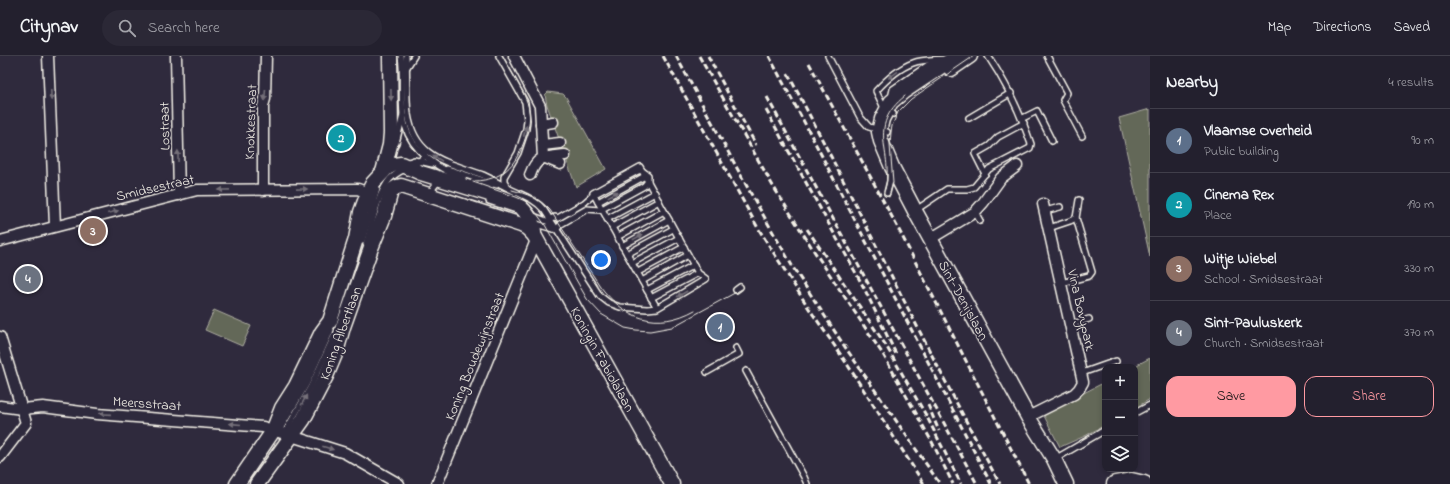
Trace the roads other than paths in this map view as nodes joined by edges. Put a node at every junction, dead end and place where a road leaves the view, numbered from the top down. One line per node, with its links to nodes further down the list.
1 (48, 56): 64 (street, one-way to 64)
2 (176, 56): 46 (street, Lostraat, one-way to 2)
3 (266, 56): 41 (street, Knokkestraat, one-way to 41)
4 (390, 56): 34 (street, one-way to 34)
5 (405, 56): 13 (lane); 16 (lane)
6 (414, 56): 13 (lane)
7 (499, 56): 42 (lane, one-way to 7)
8 (514, 56): 20 (street)
9 (828, 56): 21 (lane)
10 (988, 56): 14 (lane)
11 (1047, 56): 22 (lane)
12 (957, 58): 15 (street); 15 (lane); 15 (lane, one-way to 15)
13 (407, 68): 24 (lane)
14 (1011, 93): 17 (lane); 18 (lane)
15 (890, 109): 21 (street)
16 (402, 115): 27 (lane); 34 (lane)
17 (969, 118)
18 (1023, 120): 23 (lane); 35 (lane); 35 (lane)
19 (553, 122): 20 (street)
20 (541, 124): 26 (street)
21 (883, 131): 29 (street, Sint-Denijslaan)
22 (1082, 136)
23 (1052, 141)
24 (420, 142): 27 (lane); 42 (lane, one-way to 24)
25 (560, 143): 26 (street)
26 (543, 145): 28 (street)
27 (424, 156): 31 (lane); 33 (lane)
28 (543, 157): 30 (street); 36 (street)
29 (888, 157): 45 (lane); 56 (street, Sint-Denijslaan)
30 (562, 160)
31 (411, 164): 33 (street); 34 (street); 38 (lane); 103 (lane, one-way to 31)
32 (1017, 166): 58 (street)
33 (439, 172): 38 (lane); 40 (lane); 42 (lane); 47 (lane); 69 (street, Koningin Fabiolalaan)
34 (384, 174): 43 (street, Koning Albertlaan); 74 (lane)
35 (985, 174): 56 (lane)
36 (530, 175)
37 (645, 176): 39 (lane); 51 (lane, one-way to 37); 51 (lane)
38 (463, 179): 42 (lane)
39 (650, 185): 44 (lane); 57 (lane)
40 (454, 189)
41 (263, 190): 43 (street, Smidsestraat, one-way to 43); 46 (street, Smidsestraat, one-way to 46)
42 (511, 190): 88 (lane)
43 (368, 193): 103 (street, Koning Albertlaan)
44 (655, 193): 50 (lane); 60 (lane)
45 (887, 193)
46 (179, 195): 64 (street, Smidsestraat, one-way to 46)
47 (441, 196): 69 (street); 103 (street, Koning Albertlaan)
48 (486, 200): 63 (lane)
49 (1079, 200): 59 (lane)
50 (659, 201): 55 (lane); 65 (lane)
51 (598, 202): 57 (lane)
52 (477, 204): 67 (lane)
53 (1060, 206): 54 (lane)
54 (1044, 207): 66 (street, Vina Bovypark)
55 (664, 211): 61 (lane); 70 (lane)
56 (915, 211): 72 (street, Sint-Denijslaan)
57 (604, 212): 60 (lane)
58 (975, 212): 62 (lane); 72 (street)
59 (1076, 218): 66 (lane); 85 (lane)
60 (607, 219): 65 (lane)
61 (669, 220): 68 (lane); 75 (lane, one-way to 61)
62 (980, 221)
63 (549, 222): 67 (lane); 67 (lane)
64 (55, 226): 73 (street, Smidsestraat)
65 (612, 227): 70 (lane)
66 (1048, 228): 85 (street, Vina Bovypark)
67 (553, 229)
68 (673, 229): 71 (lane); 77 (lane)
69 (535, 236): 112 (street, Koning Boudewijnstraat); 113 (street, Koningin Fabiolalaan)
70 (617, 237): 75 (lane)
71 (679, 238): 76 (lane); 79 (lane)
72 (930, 239): 101 (street, Sint-Denijslaan)
73 (0, 241)
74 (362, 243)
75 (622, 246): 77 (lane)
76 (684, 247): 78 (lane); 82 (lane)
77 (627, 254): 79 (lane)
78 (688, 255): 81 (lane); 84 (lane)
79 (632, 263): 82 (lane)
80 (354, 265): 103 (lane)
81 (694, 265): 83 (lane); 86 (lane)
82 (638, 272): 84 (lane)
83 (698, 273): 87 (lane); 88 (lane, one-way to 88)
84 (642, 281): 86 (lane)
85 (1061, 283): 90 (street, Vina Bovypark)
86 (647, 290): 87 (lane)
87 (652, 298): 88 (lane)
88 (657, 308)
89 (1089, 319): 90 (lane)
90 (1072, 332): 96 (street, Vina Bovypark)
91 (0, 337): 99 (street)
92 (736, 348): 95 (lane)
93 (1116, 361): 96 (lane)
94 (746, 371): 114 (lane)
95 (707, 372)
96 (1082, 373): 101 (street, Vina Bovypark)
97 (1150, 405): 100 (lane)
98 (0, 406): 99 (street, Meersstraat)
99 (22, 408): 103 (street, Meersstraat, one-way to 99); 105 (street)
100 (1138, 412)
101 (1028, 417): 106 (street, Sint-Denijslaan)
102 (1102, 432): 106 (lane)
103 (281, 434): 107 (street, Koning Albertlaan); 108 (lane); 110 (street, Koning Albertlaan); 111 (street, Meersstraat, one-way to 111)
104 (273, 452): 109 (lane)
105 (0, 457)
106 (1054, 459): 115 (street, Sint-Denijslaan)
107 (237, 484)
108 (244, 484)
109 (251, 484)
110 (257, 484)
111 (399, 484)
112 (437, 484)
113 (672, 484)
114 (807, 484)
115 (1066, 484)
116 (1115, 484): 117 (main road)
117 (1144, 484)

